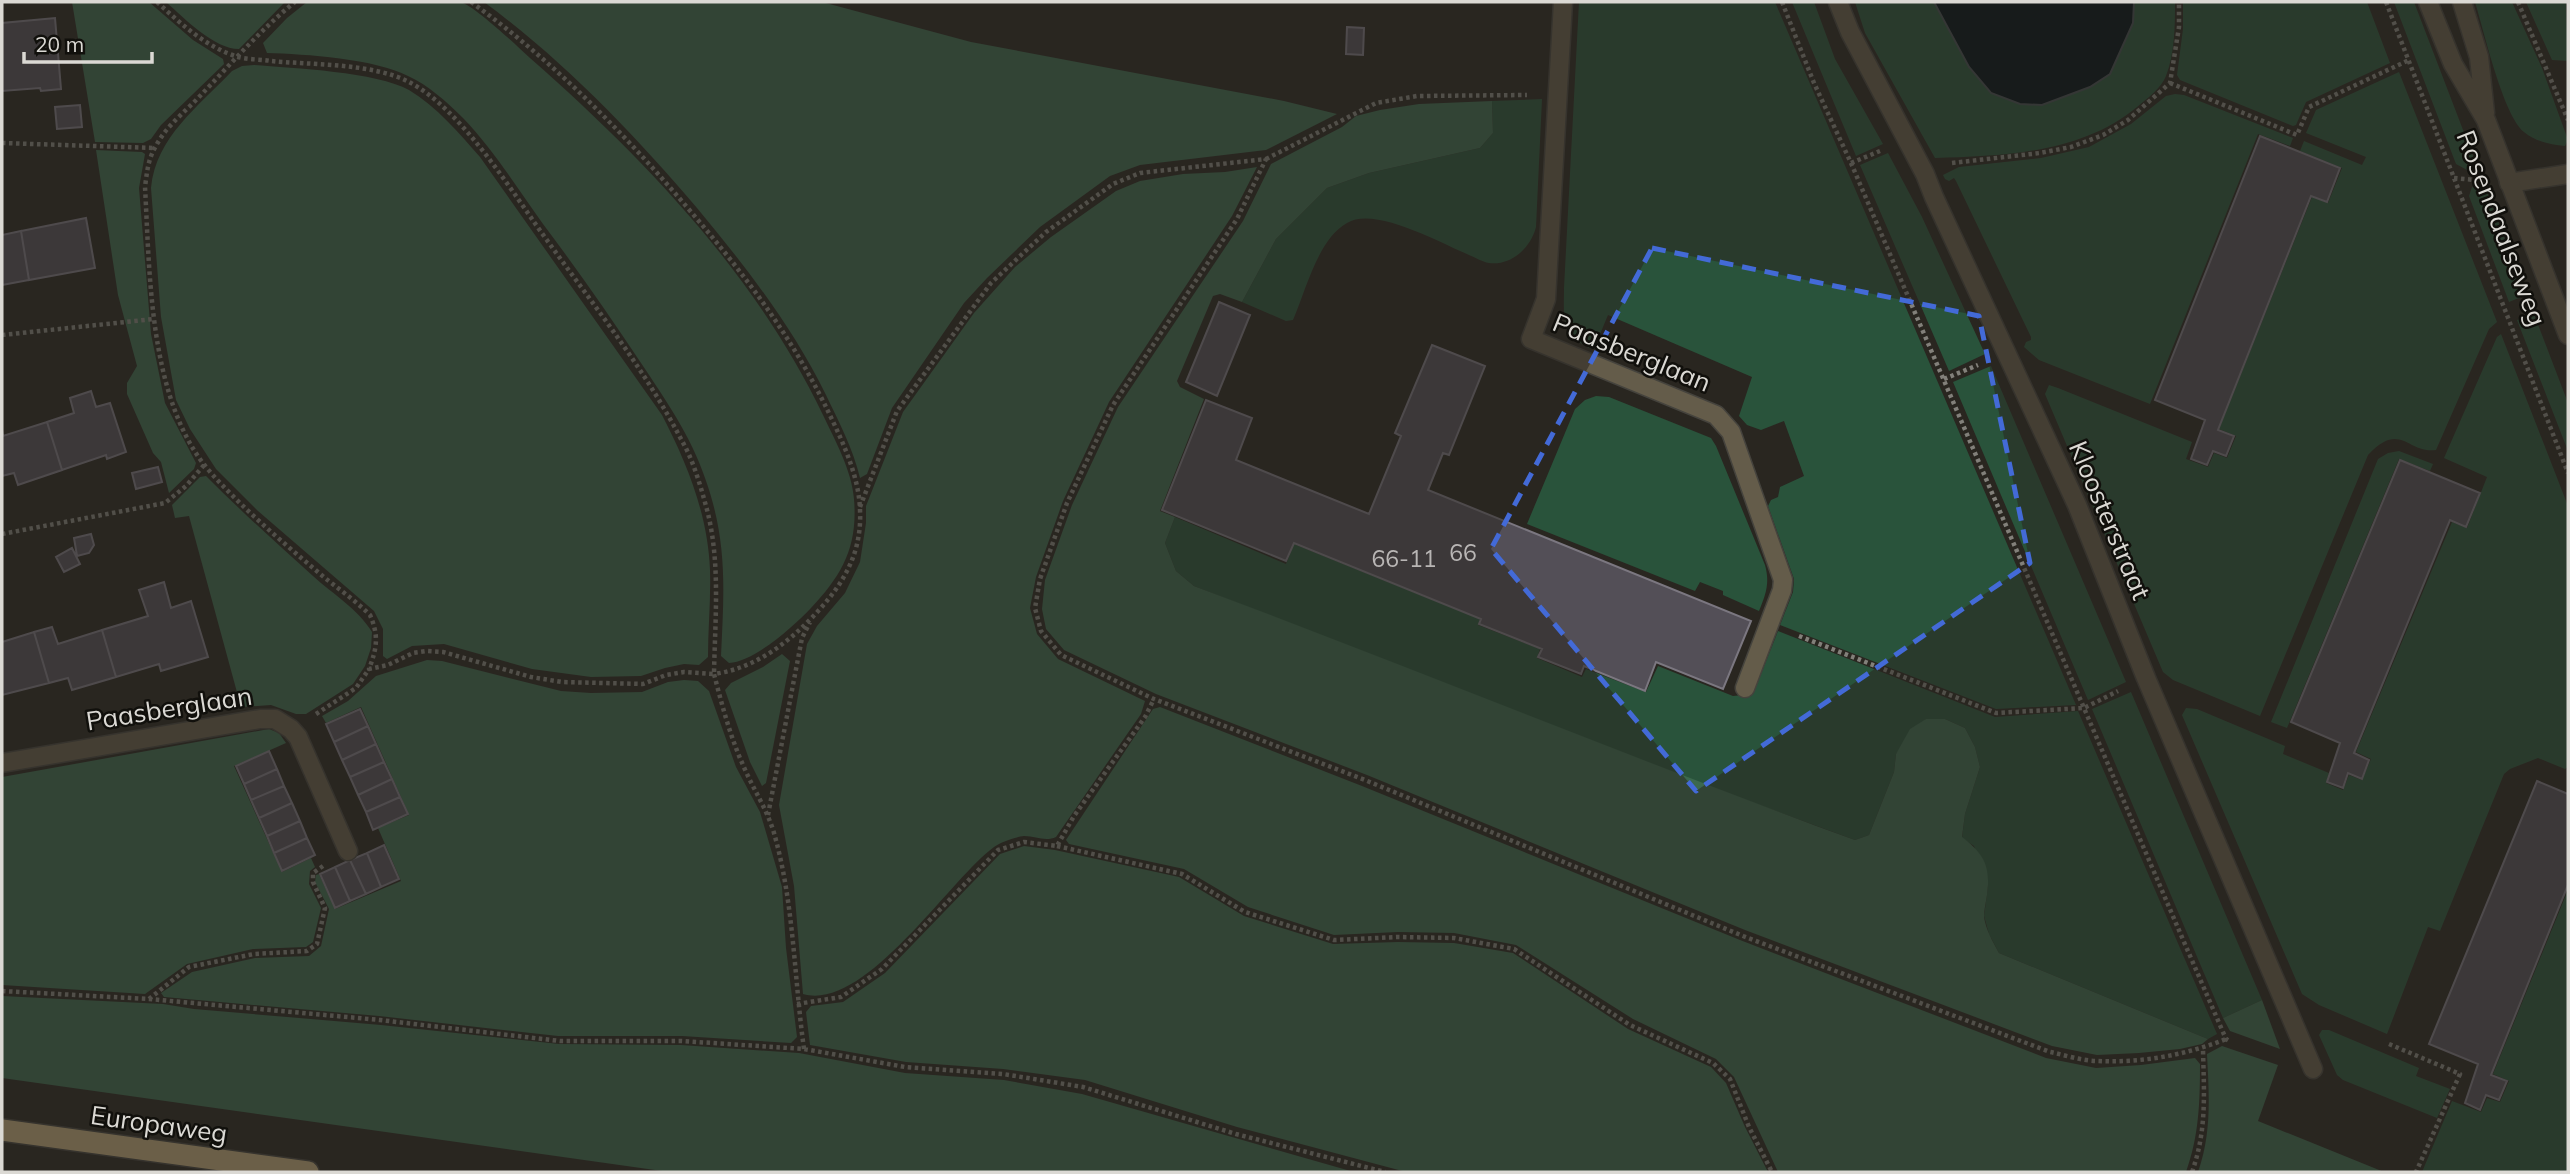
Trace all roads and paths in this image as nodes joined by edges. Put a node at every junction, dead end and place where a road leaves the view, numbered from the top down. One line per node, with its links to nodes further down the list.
1 (157, 2): 12 (path)
2 (295, 2): 12 (path)
3 (471, 2): 29 (path)
4 (1563, 2): 15 (street, Paasberglaan)
5 (1782, 2): 38 (path)
6 (1838, 2): 21 (street, Kloosterstraat)
7 (2179, 2): 14 (path)
8 (2386, 2): 13 (path, Rosendaalseweg)
9 (2428, 2): 16 (street, Rosendaalseweg)
10 (2462, 2): 16 (street, Rosendaalseweg)
11 (2518, 2): 17 (path)
12 (237, 57): 19 (path); 34 (path)
13 (2409, 60): 14 (path); 28 (path, Rosendaalseweg)
14 (2170, 83): 21 (path)
15 (1558, 94): 20 (path); 32 (street, Paasberglaan)
16 (2486, 120): 23 (street, Rosendaalseweg)
17 (2568, 120)
18 (2, 143): 19 (path)
19 (155, 148): 24 (path)
20 (1266, 159): 29 (path); 37 (path)
21 (1925, 174): 35 (street, Kloosterstraat)
22 (2568, 174): 23 (street)
23 (2509, 183): 26 (street, Rosendaalseweg)
24 (155, 319): 25 (path); 27 (path)
25 (2, 335)
26 (2568, 335)
27 (205, 464): 30 (path); 33 (path)
28 (2568, 473)
29 (860, 507): 31 (path)
30 (2, 534)
31 (811, 618): 34 (path); 41 (path)
32 (1768, 624): 36 (street, Paasberglaan); 38 (path)
33 (369, 669): 34 (path); 39 (path)
34 (714, 674): 41 (path)
35 (2146, 678): 38 (path); 50 (street, Kloosterstraat)
36 (1745, 688)
37 (1154, 699): 42 (path); 48 (path)
38 (2084, 708): 48 (path)
39 (291, 729): 40 (street, Paasberglaan); 43 (street)
40 (2, 763)
41 (768, 816): 46 (path)
42 (1057, 846): 46 (path); 54 (path)
43 (348, 851): 45 (path)
44 (2, 991): 45 (path)
45 (149, 999): 49 (path)
46 (797, 1004): 49 (path)
47 (2389, 1044): 56 (path)
48 (2203, 1048): 55 (path)
49 (804, 1049): 53 (path)
50 (2313, 1069)
51 (2, 1130): 52 (highway, Europaweg)
52 (309, 1172)
53 (1385, 1172)
54 (1772, 1172)
55 (2192, 1172)
56 (2416, 1172)

